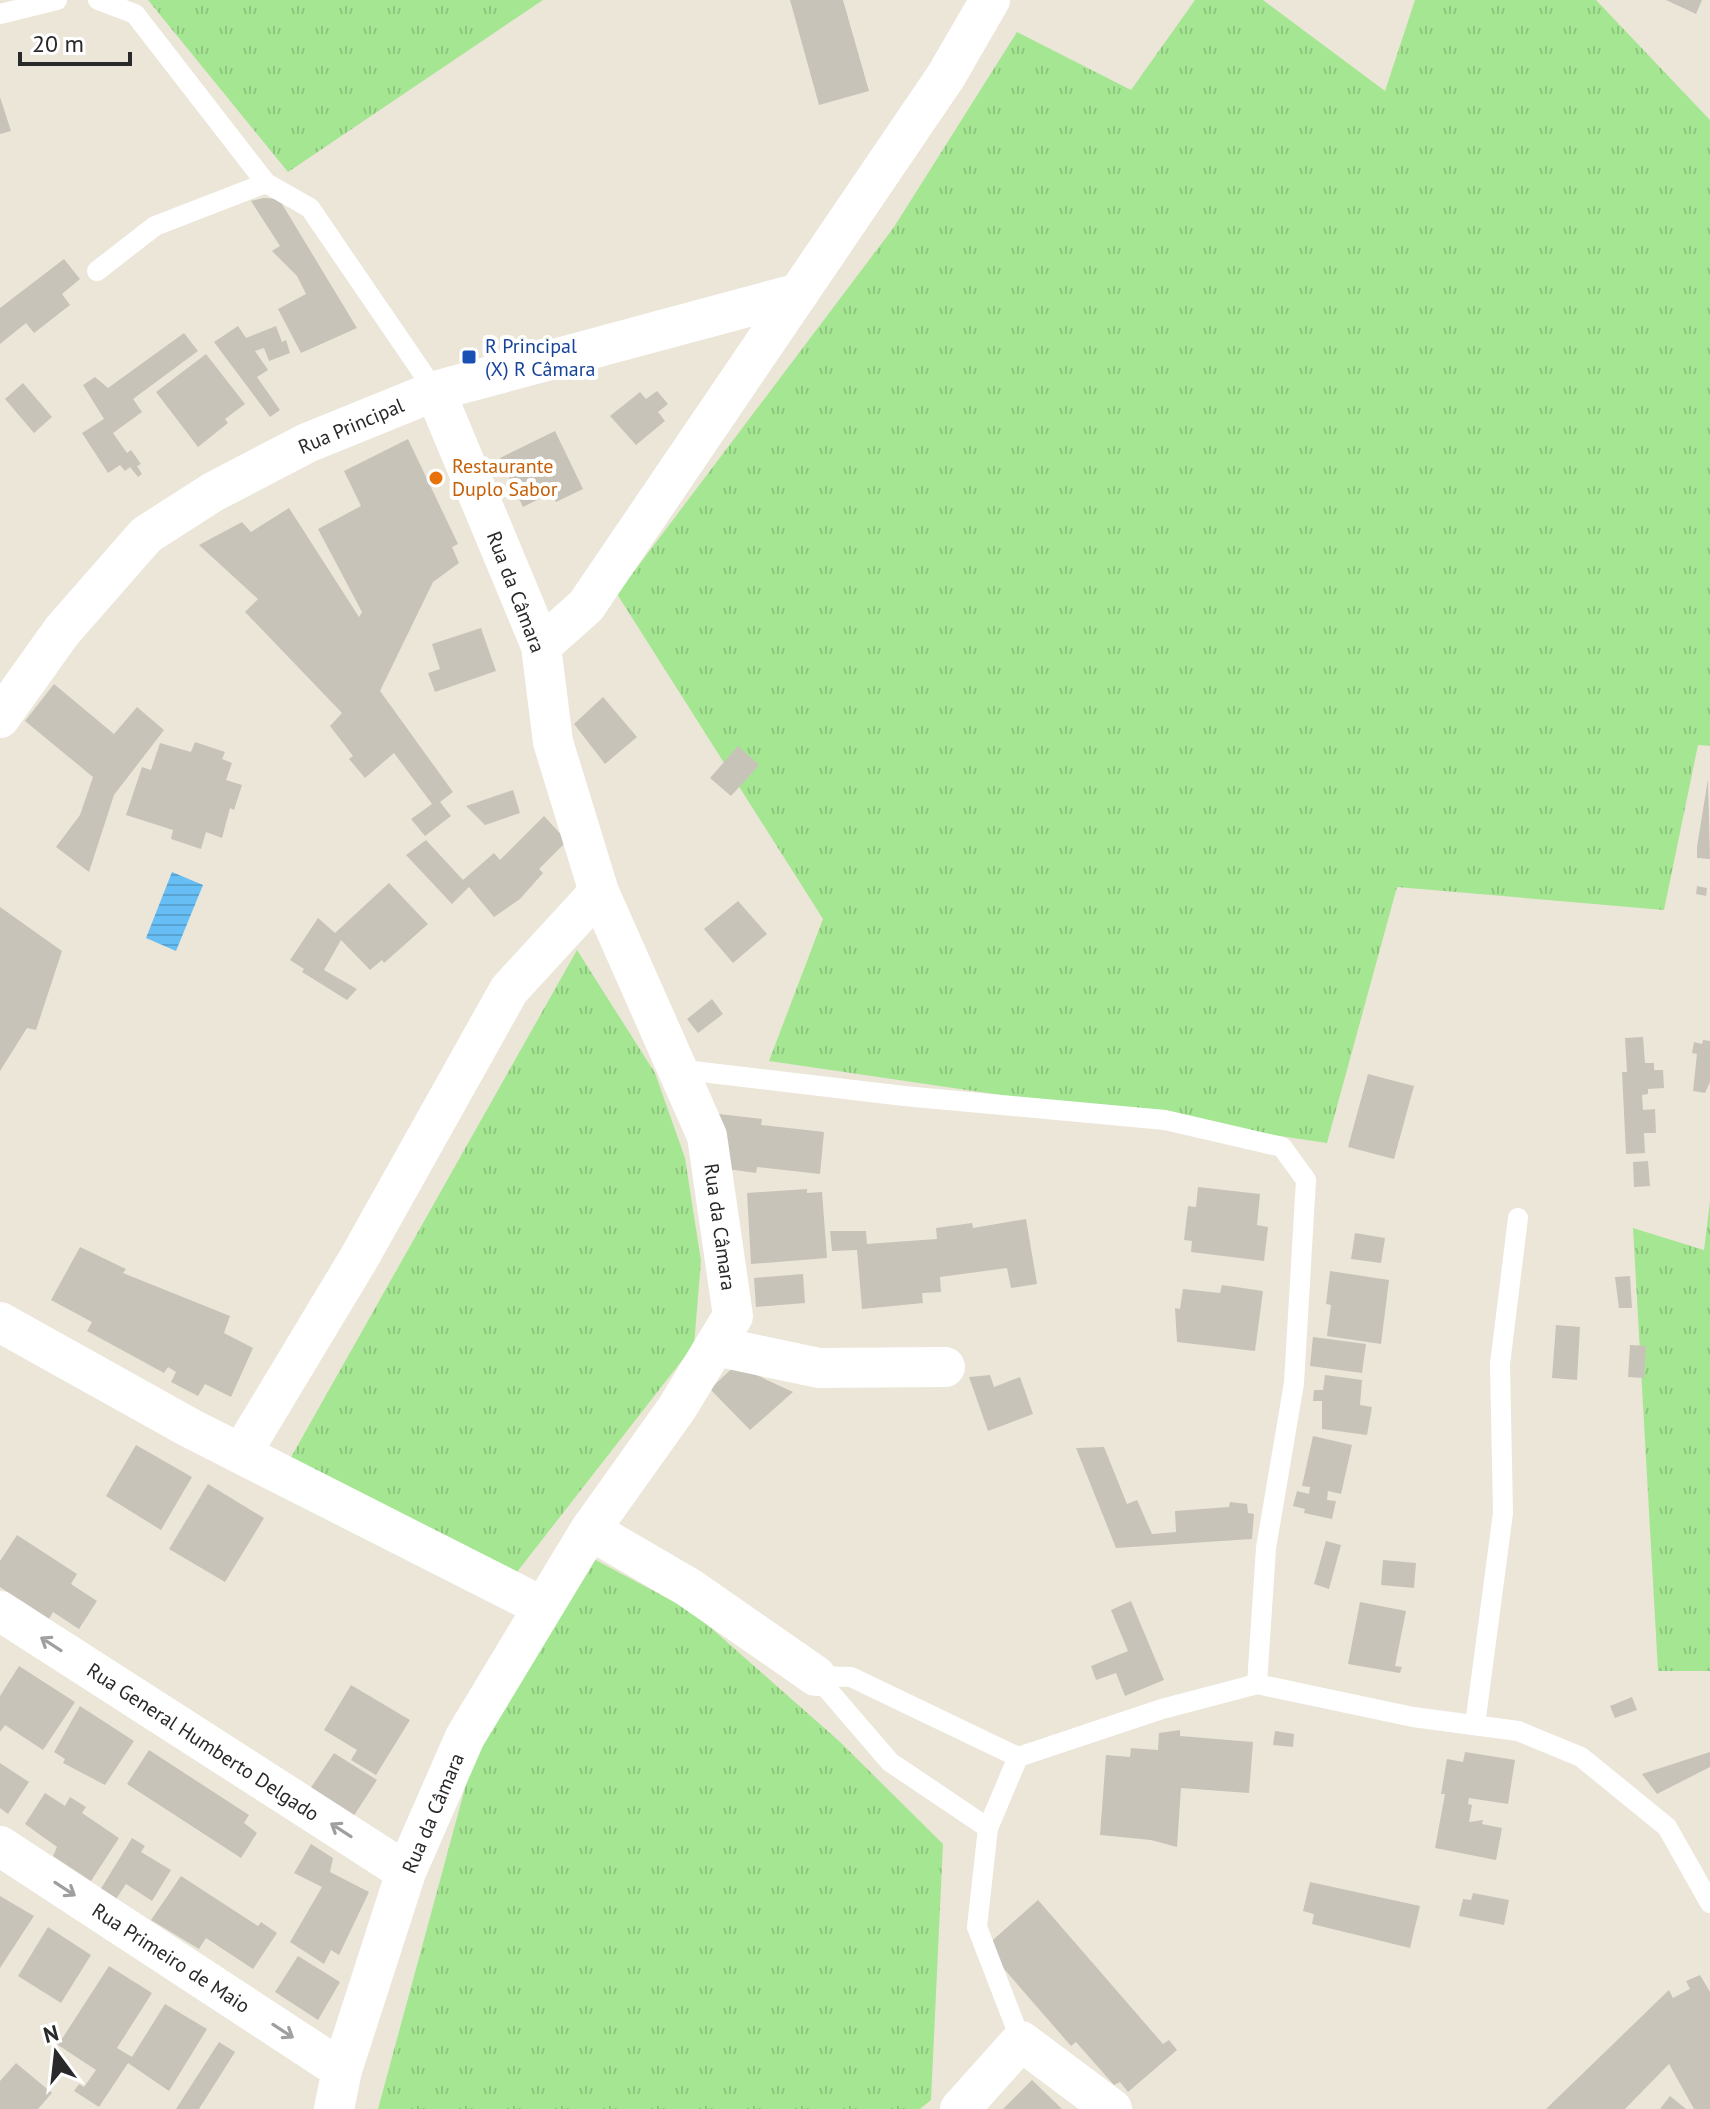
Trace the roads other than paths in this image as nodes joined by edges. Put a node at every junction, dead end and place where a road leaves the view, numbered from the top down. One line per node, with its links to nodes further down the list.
1 (57, 0): 4 (lane)
2 (98, 0): 5 (lane)
3 (990, 0): 7 (street)
4 (0, 14)
5 (266, 183): 6 (lane); 8 (lane)
6 (97, 271)
7 (799, 293): 8 (street, Rua Principal); 9 (street)
8 (435, 391): 9 (street, Rua da Câmara); 10 (street, Rua Principal)
9 (541, 646): 11 (street, Rua da Câmara)
10 (0, 718)
11 (599, 892): 12 (street, Rua da Câmara); 17 (street)
12 (676, 1069): 15 (street, Rua da Câmara); 22 (lane)
13 (1518, 1218): 23 (lane)
14 (0, 1322): 17 (street)
15 (715, 1346): 16 (street); 18 (street, Rua da Câmara)
16 (945, 1367)
17 (241, 1454): 19 (street)
18 (590, 1530): 19 (street, Rua da Câmara); 21 (street)
19 (543, 1607): 27 (street, Rua da Câmara)
20 (0, 1611): 27 (street, Rua General Humberto Delgado, one-way to 20)
21 (816, 1676): 24 (lane); 25 (lane)
22 (1257, 1684): 23 (lane); 24 (lane)
23 (1475, 1725): 28 (lane)
24 (1018, 1757): 25 (lane)
25 (988, 1828): 29 (lane)
26 (0, 1846): 30 (street, Rua Primeiro de Maio, one-way to 30)
27 (406, 1872): 30 (street, Rua da Câmara)
28 (1710, 1903)
29 (1021, 2041): 32 (street); 33 (street)
30 (342, 2070): 31 (street, Rua da Câmara)
31 (334, 2109)
32 (960, 2109)
33 (1112, 2109)

